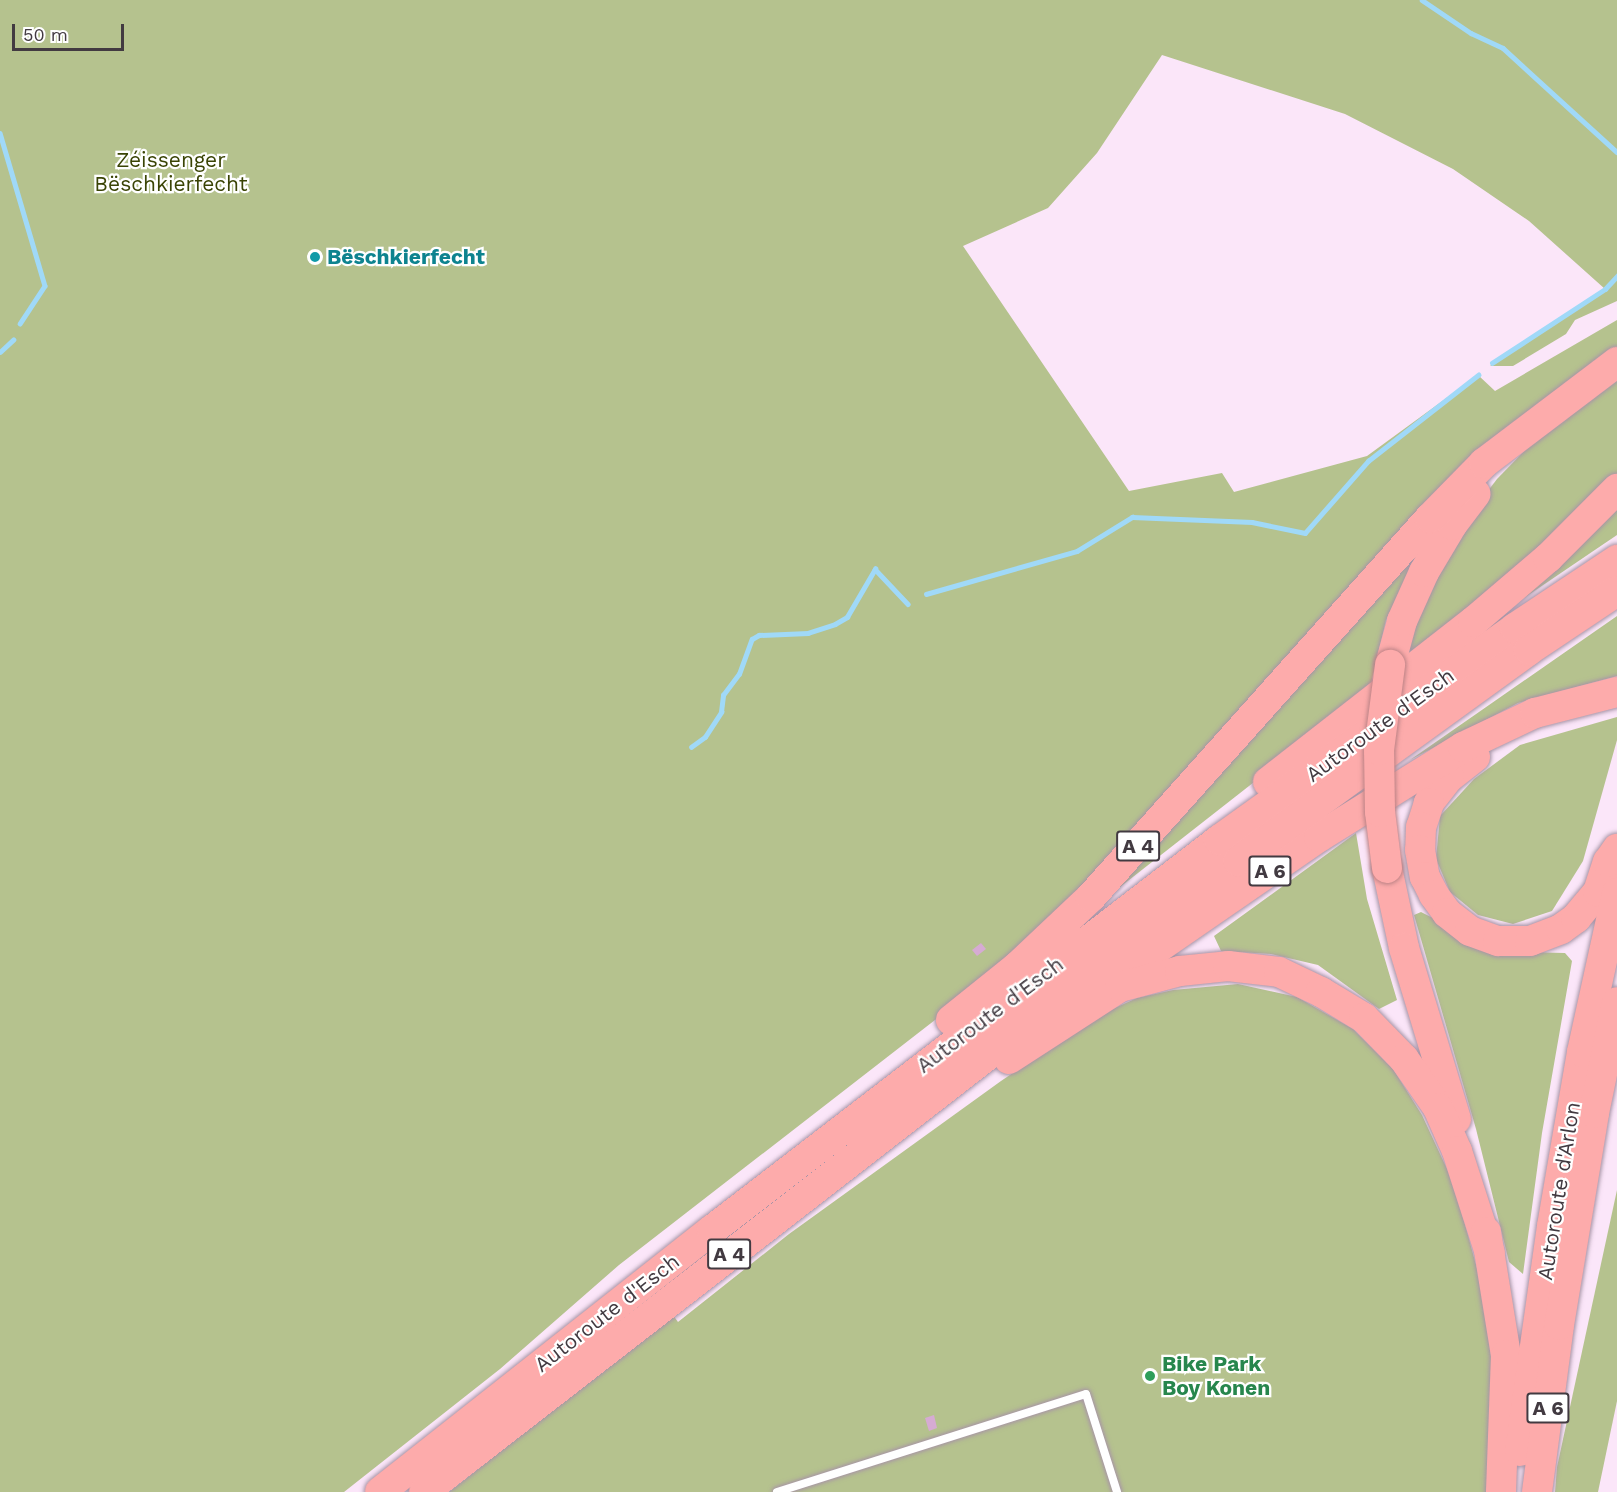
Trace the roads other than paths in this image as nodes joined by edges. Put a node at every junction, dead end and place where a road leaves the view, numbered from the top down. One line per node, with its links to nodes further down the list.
1 (1617, 363): 3 (highway, A 4)
2 (1617, 372): 3 (highway)
3 (1579, 389): 4 (highway, A 4)
4 (1531, 427): 17 (highway, A 4); 18 (highway, A 6, bridge)
5 (1617, 489): 13 (highway, A 4)
6 (1617, 560): 13 (highway, Autoroute d'Esch / A 4)
7 (1617, 591): 15 (highway, Autoroute d'Esch / A 4)
8 (1617, 693): 15 (highway, A 6)
9 (1617, 704): 10 (highway)
10 (1617, 849)
11 (1617, 892): 24 (highway, Autoroute d'Arlon / A 6)
12 (1617, 1002): 16 (highway, Autoroute d'Arlon / A 6)
13 (942, 1052): 17 (highway, Autoroute d'Esch / A 4)
14 (1617, 1083): 16 (highway)
15 (943, 1088): 18 (highway, A 6); 20 (highway, Autoroute d'Esch / A 4)
16 (1594, 1113): 25 (highway, Autoroute d'Arlon / A 6)
17 (712, 1230): 19 (highway, Autoroute d'Esch / A 4)
18 (1490, 1253): 23 (highway, A 6)
19 (380, 1492)
20 (424, 1492)
21 (777, 1492): 22 (lane)
22 (1117, 1492)
23 (1501, 1492)
24 (1515, 1492)
25 (1537, 1492)

